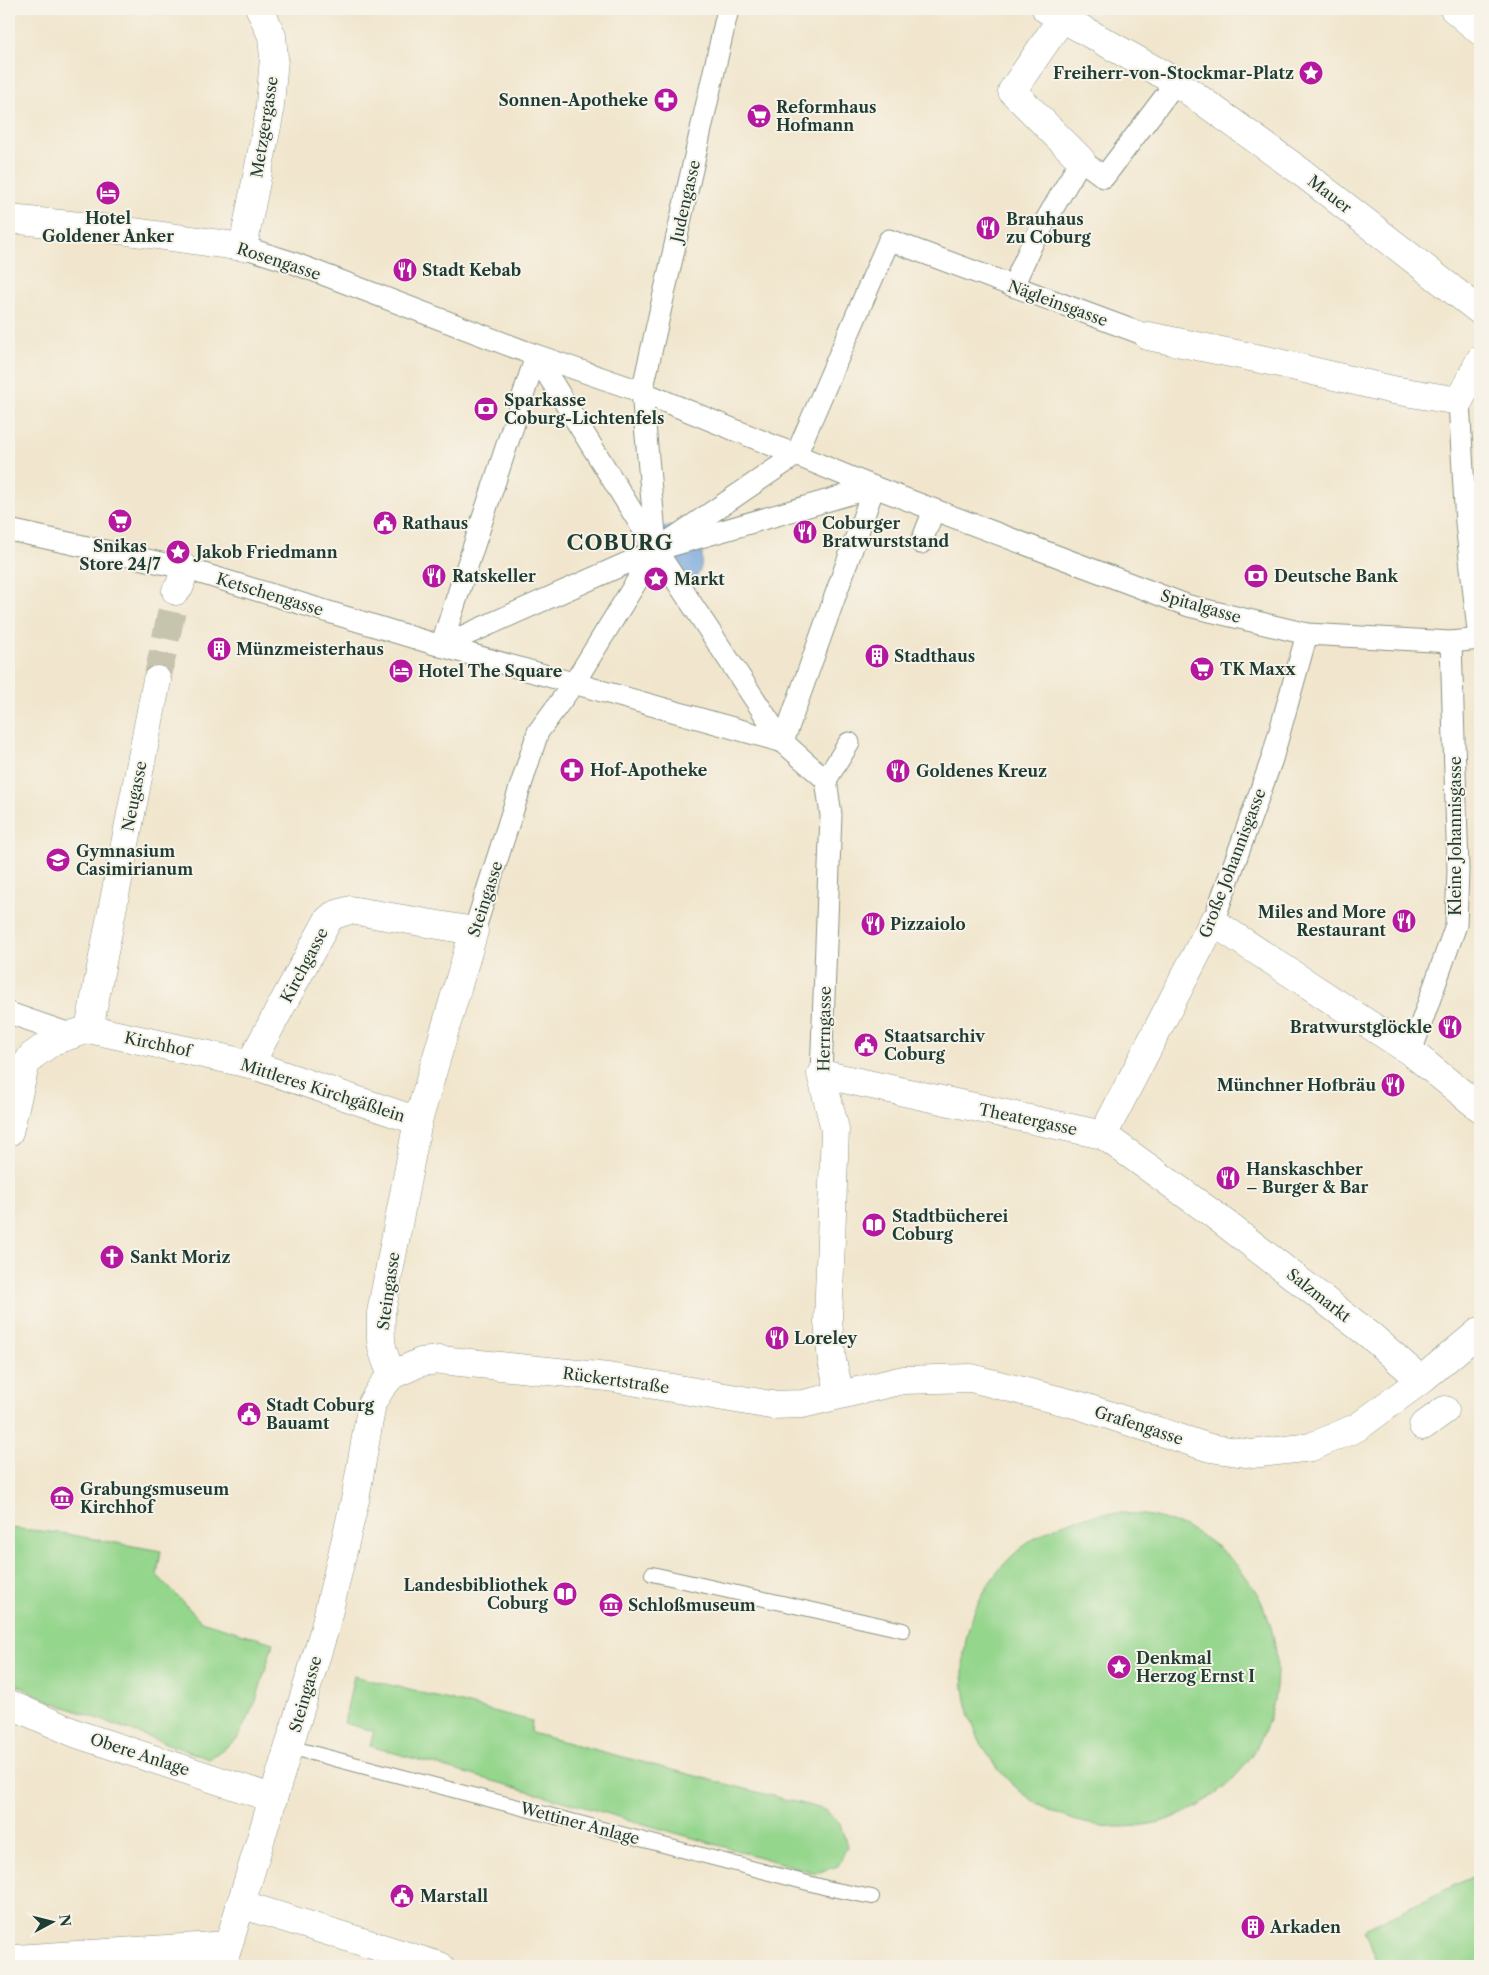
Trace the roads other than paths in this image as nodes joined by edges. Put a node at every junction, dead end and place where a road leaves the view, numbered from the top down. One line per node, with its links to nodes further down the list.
1 (260, 9): 9 (street, Metzgergasse)
2 (728, 9): 15 (street, Judengasse)
3 (1454, 9): 5 (street)
4 (1054, 13): 6 (street, Mauer); 7 (street)
5 (1480, 31)
6 (1176, 82): 7 (street); 11 (street, Mauer)
7 (1081, 160): 10 (street)
8 (9, 219): 9 (street, Rosengasse)
9 (243, 247): 13 (street, Rosengasse)
10 (1013, 286): 12 (street, Nägleinsgasse); 17 (street, Nägleinsgasse)
11 (1480, 311)
12 (1148, 336): 16 (street, Nägleinsgasse)
13 (536, 356): 15 (street); 22 (street); 26 (street)
14 (1480, 360): 16 (street)
15 (642, 392): 17 (street); 22 (street)
16 (1459, 401): 24 (street)
17 (796, 454): 18 (street); 22 (street)
18 (874, 487): 19 (street, Spitalgasse); 22 (street); 29 (street)
19 (934, 510): 21 (street); 23 (street, Spitalgasse)
20 (9, 530): 26 (street, Ketschengasse)
21 (921, 543)
22 (656, 550): 26 (street); 28 (street); 29 (street)
23 (1307, 634): 25 (street, Spitalgasse); 32 (street, Große Johannisgasse)
24 (1480, 639): 25 (street, Spitalgasse)
25 (1451, 642): 36 (street, Kleine Johannisgasse)
26 (441, 646): 28 (street)
27 (157, 680): 35 (street, Neugasse)
28 (574, 683): 29 (street); 33 (street, Steingasse)
29 (783, 742): 31 (street)
30 (850, 744): 31 (street)
31 (826, 780): 38 (street, Herrngasse)
32 (1213, 922): 36 (street); 42 (street, Große Johannisgasse)
33 (474, 931): 37 (street, Kirchgasse); 40 (street, Steingasse)
34 (9, 1013): 35 (street)
35 (79, 1032): 37 (street, Kirchhof); 41 (street)
36 (1411, 1052): 39 (street)
37 (239, 1062): 40 (street, Mittleres Kirchgäßlein)
38 (821, 1074): 42 (street, Theatergasse); 47 (street, Herrngasse)
39 (1480, 1108)
40 (418, 1121): 45 (street, Steingasse)
41 (9, 1132)
42 (1103, 1135): 43 (street, Theatergasse)
43 (1214, 1214): 46 (street, Salzmarkt)
44 (1480, 1330): 46 (street, Grafengasse)
45 (392, 1375): 47 (street, Rückertstraße); 53 (street, Steingasse)
46 (1421, 1380): 47 (street, Grafengasse)
47 (840, 1394)
48 (1444, 1410): 49 (street)
49 (1423, 1426)
50 (652, 1574): 51 (lane)
51 (903, 1630)
52 (9, 1704): 54 (street, Obere Anlage)
53 (289, 1747): 54 (street, Steingasse); 55 (lane, Wettiner Anlage)
54 (272, 1798): 56 (street, Steingasse)
55 (872, 1897)
56 (240, 1904): 57 (street, Steingasse); 59 (street)
57 (225, 1956): 58 (street)
58 (12, 1957)
59 (440, 1966)

